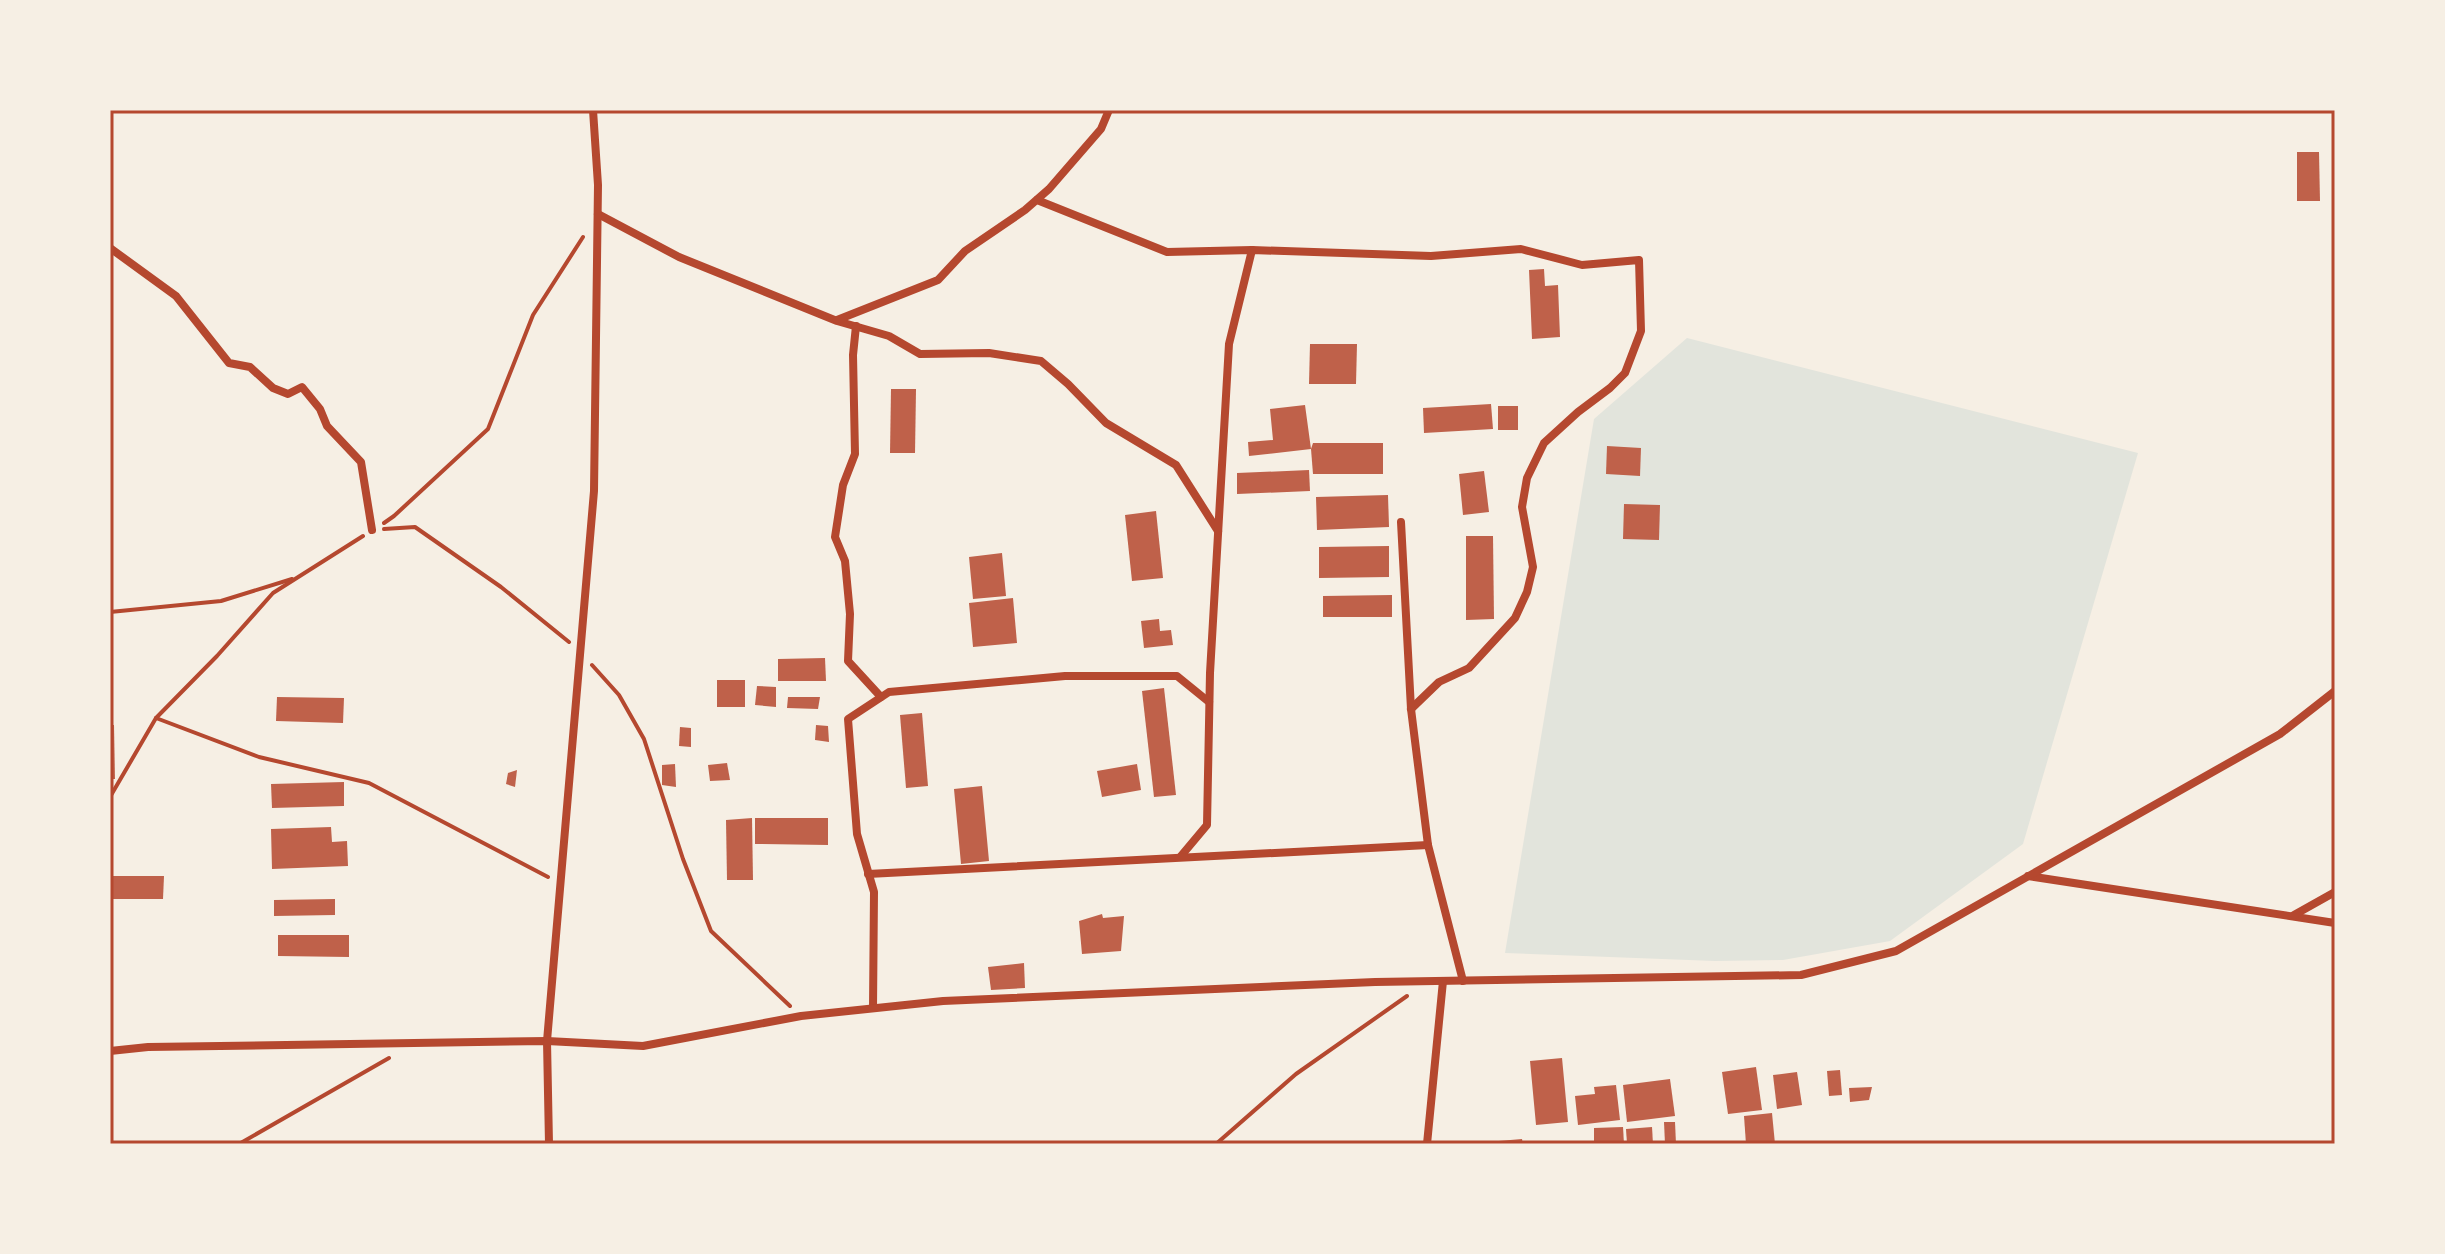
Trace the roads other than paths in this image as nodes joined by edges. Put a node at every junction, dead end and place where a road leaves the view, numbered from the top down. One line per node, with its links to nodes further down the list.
1 (593, 110): 4 (street)
2 (1109, 110): 3 (street)
3 (1037, 200): 6 (street); 7 (street)
4 (598, 214): 7 (street); 26 (street)
5 (110, 248): 10 (street)
6 (1252, 250): 11 (street); 15 (street)
7 (837, 321): 8 (street)
8 (856, 326): 11 (street); 13 (street)
9 (1401, 522): 15 (street)
10 (372, 530)
11 (1218, 531): 14 (street)
12 (2335, 691): 19 (street)
13 (881, 697): 14 (street); 18 (street)
14 (1209, 702): 17 (street)
15 (1411, 709): 16 (street)
16 (1428, 845): 17 (street); 24 (street)
17 (1181, 856): 18 (street)
18 (868, 874): 25 (street)
19 (2027, 876): 21 (street); 24 (street)
20 (2335, 892): 21 (street)
21 (2294, 915): 22 (street)
22 (2335, 923)
23 (1443, 981): 24 (street); 25 (street); 29 (street)
24 (1463, 981)
25 (873, 1008): 26 (street)
26 (547, 1041): 27 (street); 28 (street)
27 (110, 1051)
28 (549, 1144)
29 (1427, 1144)

